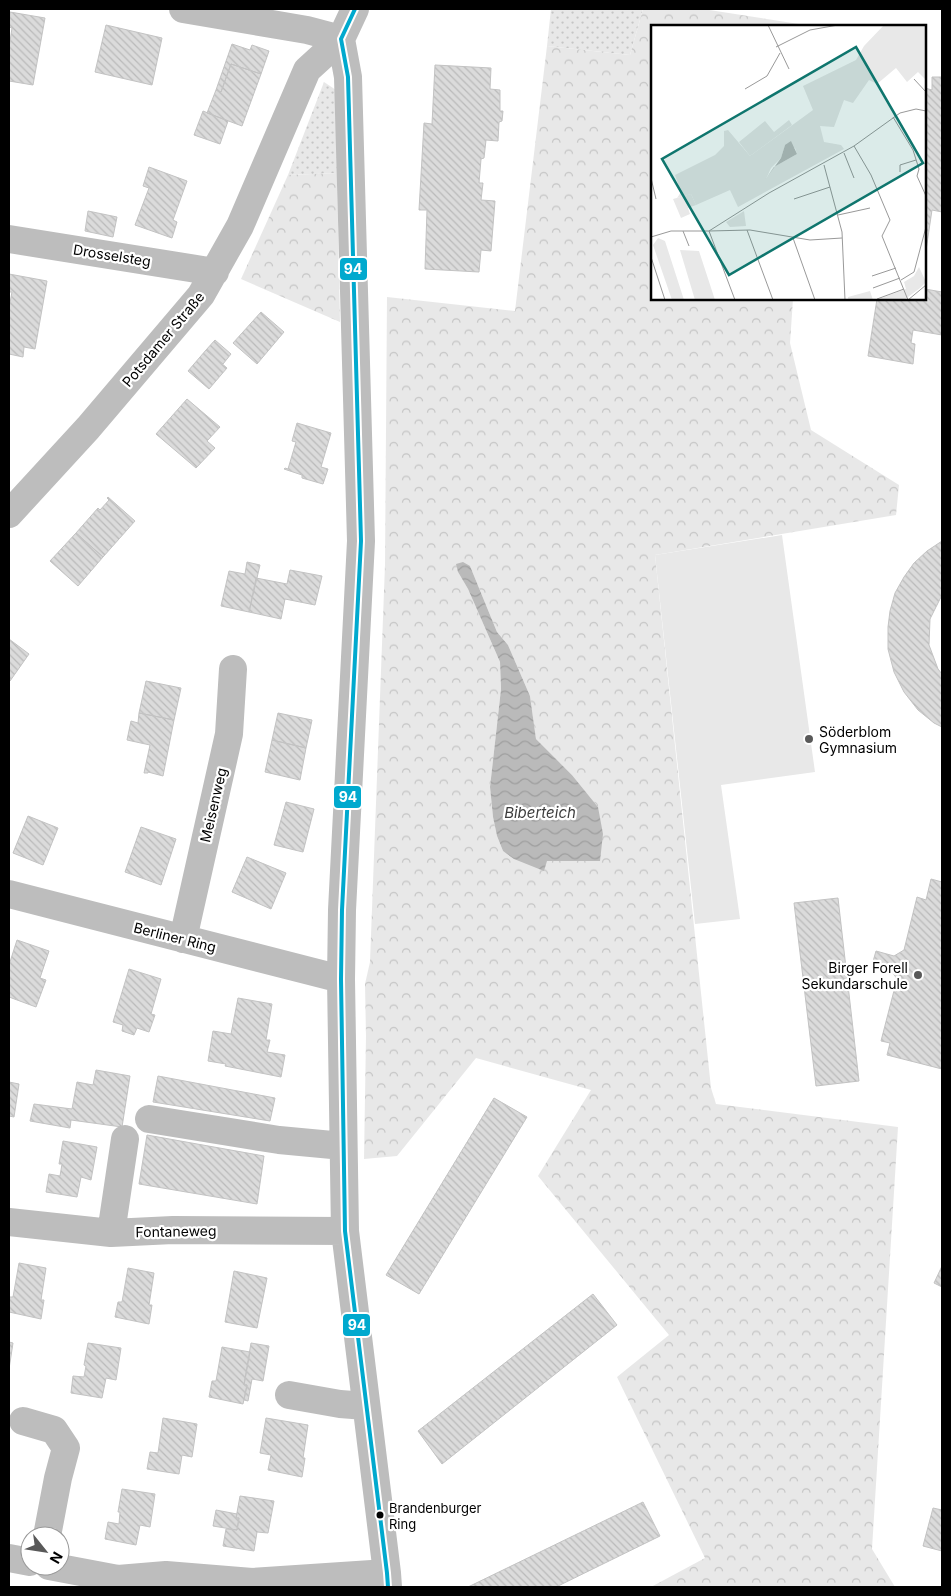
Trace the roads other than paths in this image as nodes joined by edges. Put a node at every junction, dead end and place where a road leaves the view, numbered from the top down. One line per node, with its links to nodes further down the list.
1 (183, 9): 3 (street)
2 (355, 9): 3 (street)
3 (341, 39): 5 (street, Potsdamer Straße); 10 (street)
4 (9, 239): 5 (street, Drosselsteg)
5 (215, 272): 6 (street, Potsdamer Straße)
6 (9, 514)
7 (233, 669): 9 (street, Meisenweg)
8 (9, 894): 9 (street, Berliner Ring)
9 (183, 939): 10 (street, Berliner Ring)
10 (340, 979): 13 (street)
11 (149, 1119): 13 (street)
12 (125, 1139): 16 (street)
13 (342, 1146): 15 (street)
14 (9, 1222): 16 (street, Fontaneweg)
15 (344, 1231): 16 (street, Fontaneweg); 18 (street)
16 (111, 1233)
17 (289, 1395): 18 (street)
18 (366, 1406): 22 (street)
19 (23, 1421): 20 (street)
20 (50, 1526)
21 (70, 1570): 22 (street)
22 (388, 1580)

